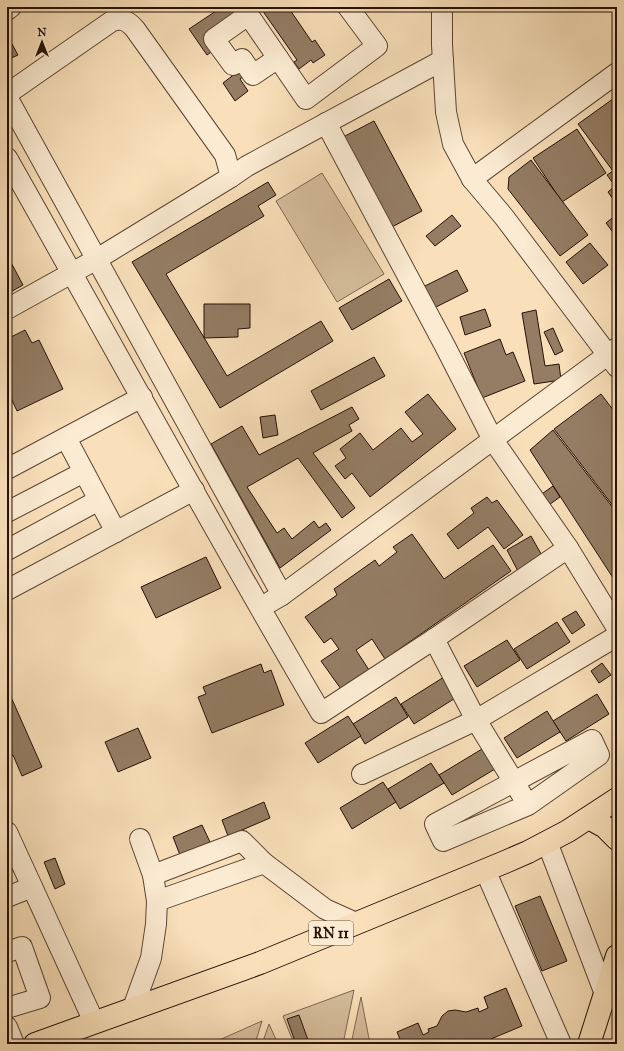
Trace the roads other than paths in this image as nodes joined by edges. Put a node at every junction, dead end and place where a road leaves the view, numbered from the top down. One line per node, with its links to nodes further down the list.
1 (11, 7): 4 (street)
2 (348, 7): 6 (street)
3 (442, 7): 7 (street)
4 (7, 10)
5 (245, 11): 6 (street); 6 (street)
6 (278, 58)
7 (443, 60): 10 (street); 13 (street)
8 (617, 73): 13 (street)
9 (7, 96): 12 (street); 14 (street)
10 (326, 123): 12 (street); 20 (street)
11 (7, 158): 15 (street)
12 (231, 177): 14 (street)
13 (472, 179): 17 (street)
14 (97, 259): 15 (street); 30 (street)
15 (72, 272): 16 (street); 18 (street)
16 (7, 309)
17 (614, 356): 20 (street)
18 (142, 398): 19 (street); 23 (street)
19 (66, 438): 21 (street); 22 (street)
20 (493, 440): 27 (street); 30 (street)
21 (7, 469)
22 (84, 472): 24 (street); 25 (street)
23 (194, 490): 26 (street); 31 (street)
24 (99, 500): 26 (street); 28 (street)
25 (7, 512)
26 (116, 532): 29 (street)
27 (568, 548): 32 (street); 34 (street)
28 (7, 550)
29 (7, 590)
30 (282, 595): 31 (street)
31 (260, 608): 34 (street)
32 (617, 628)
33 (617, 636): 35 (street)
34 (434, 639): 35 (street)
35 (476, 720): 36 (street); 37 (street)
36 (362, 774)
37 (514, 782): 39 (street); 39 (street); 39 (street)
38 (617, 799): 40 (main road, RN 11)
39 (528, 806)
40 (589, 818): 42 (main road); 44 (main road, RN 11)
41 (7, 832): 48 (street)
42 (617, 839)
43 (140, 840): 47 (street)
44 (547, 842): 46 (main road, RN 11); 54 (street)
45 (264, 863): 47 (street); 50 (street); 51 (street)
46 (485, 870): 51 (main road, RN 11); 61 (street)
47 (153, 875): 50 (street)
48 (32, 886): 49 (street); 57 (street)
49 (7, 897)
50 (157, 901): 56 (street)
51 (356, 923): 56 (main road, RN 11)
52 (7, 952): 55 (street)
53 (617, 956): 54 (main road)
54 (606, 994): 62 (main road)
55 (7, 1008)
56 (133, 1008): 57 (main road, RN 11)
57 (94, 1022): 60 (main road, RN 11)
58 (7, 1027): 59 (street)
59 (14, 1044)
60 (35, 1044)
61 (561, 1044)
62 (589, 1044)

